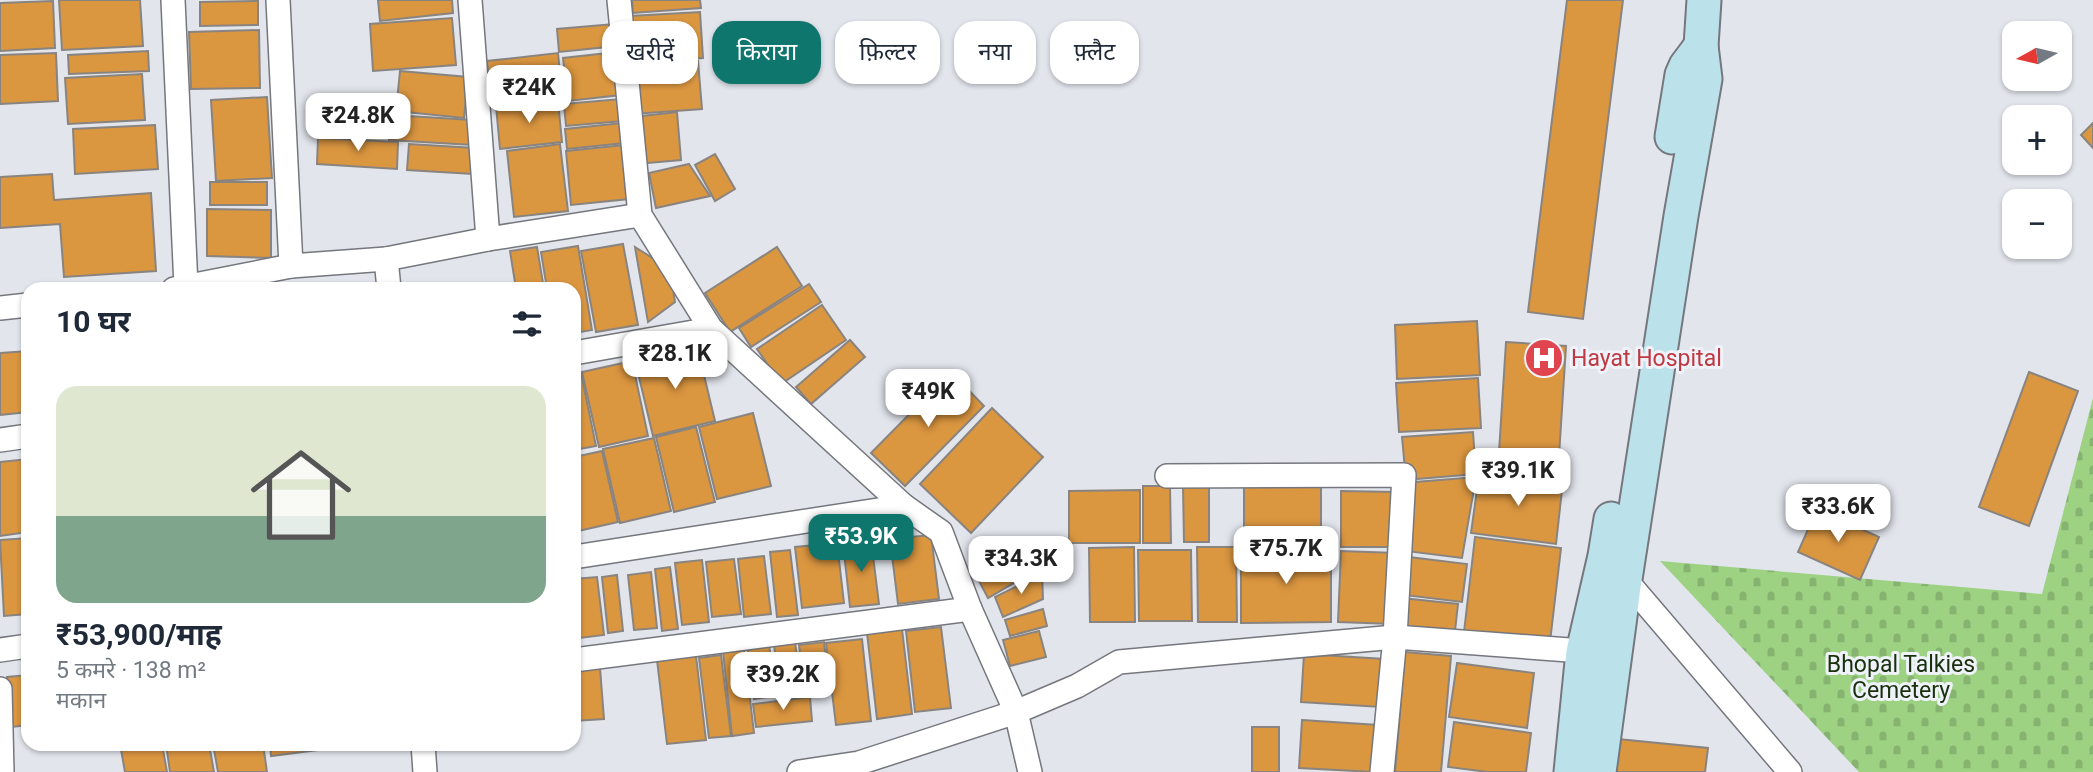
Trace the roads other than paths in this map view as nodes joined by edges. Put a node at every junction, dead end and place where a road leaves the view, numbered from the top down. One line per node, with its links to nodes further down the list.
1 (173, 0): 10 (street)
2 (278, 0): 9 (street)
3 (470, 0): 7 (street)
4 (620, 0): 6 (street)
5 (1704, 0): 22 (main road)
6 (640, 215): 7 (street); 15 (street)
7 (488, 239): 8 (street)
8 (386, 259): 9 (street); 12 (street)
9 (291, 266): 11 (street)
10 (180, 282)
11 (210, 282)
12 (388, 282)
13 (21, 306): 14 (street)
14 (0, 308)
15 (711, 329): 16 (street); 20 (street)
16 (581, 352)
17 (21, 437): 18 (street)
18 (0, 440)
19 (1167, 476): 24 (street)
20 (904, 506): 21 (street); 23 (street)
21 (581, 556)
22 (1615, 568): 27 (main road); 40 (street)
23 (970, 609): 28 (street); 30 (street)
24 (1395, 636): 27 (street); 30 (street); 37 (street)
25 (21, 647): 26 (street)
26 (0, 650)
27 (1599, 652): 38 (main road); 39 (main road)
28 (581, 659)
29 (0, 689): 33 (street)
30 (1016, 712): 32 (street); 36 (street)
31 (424, 751): 34 (street)
32 (858, 767): 35 (street)
33 (2, 772)
34 (425, 772)
35 (799, 772)
36 (1030, 772)
37 (1382, 772)
38 (1571, 772)
39 (1599, 772)
40 (1790, 772)

